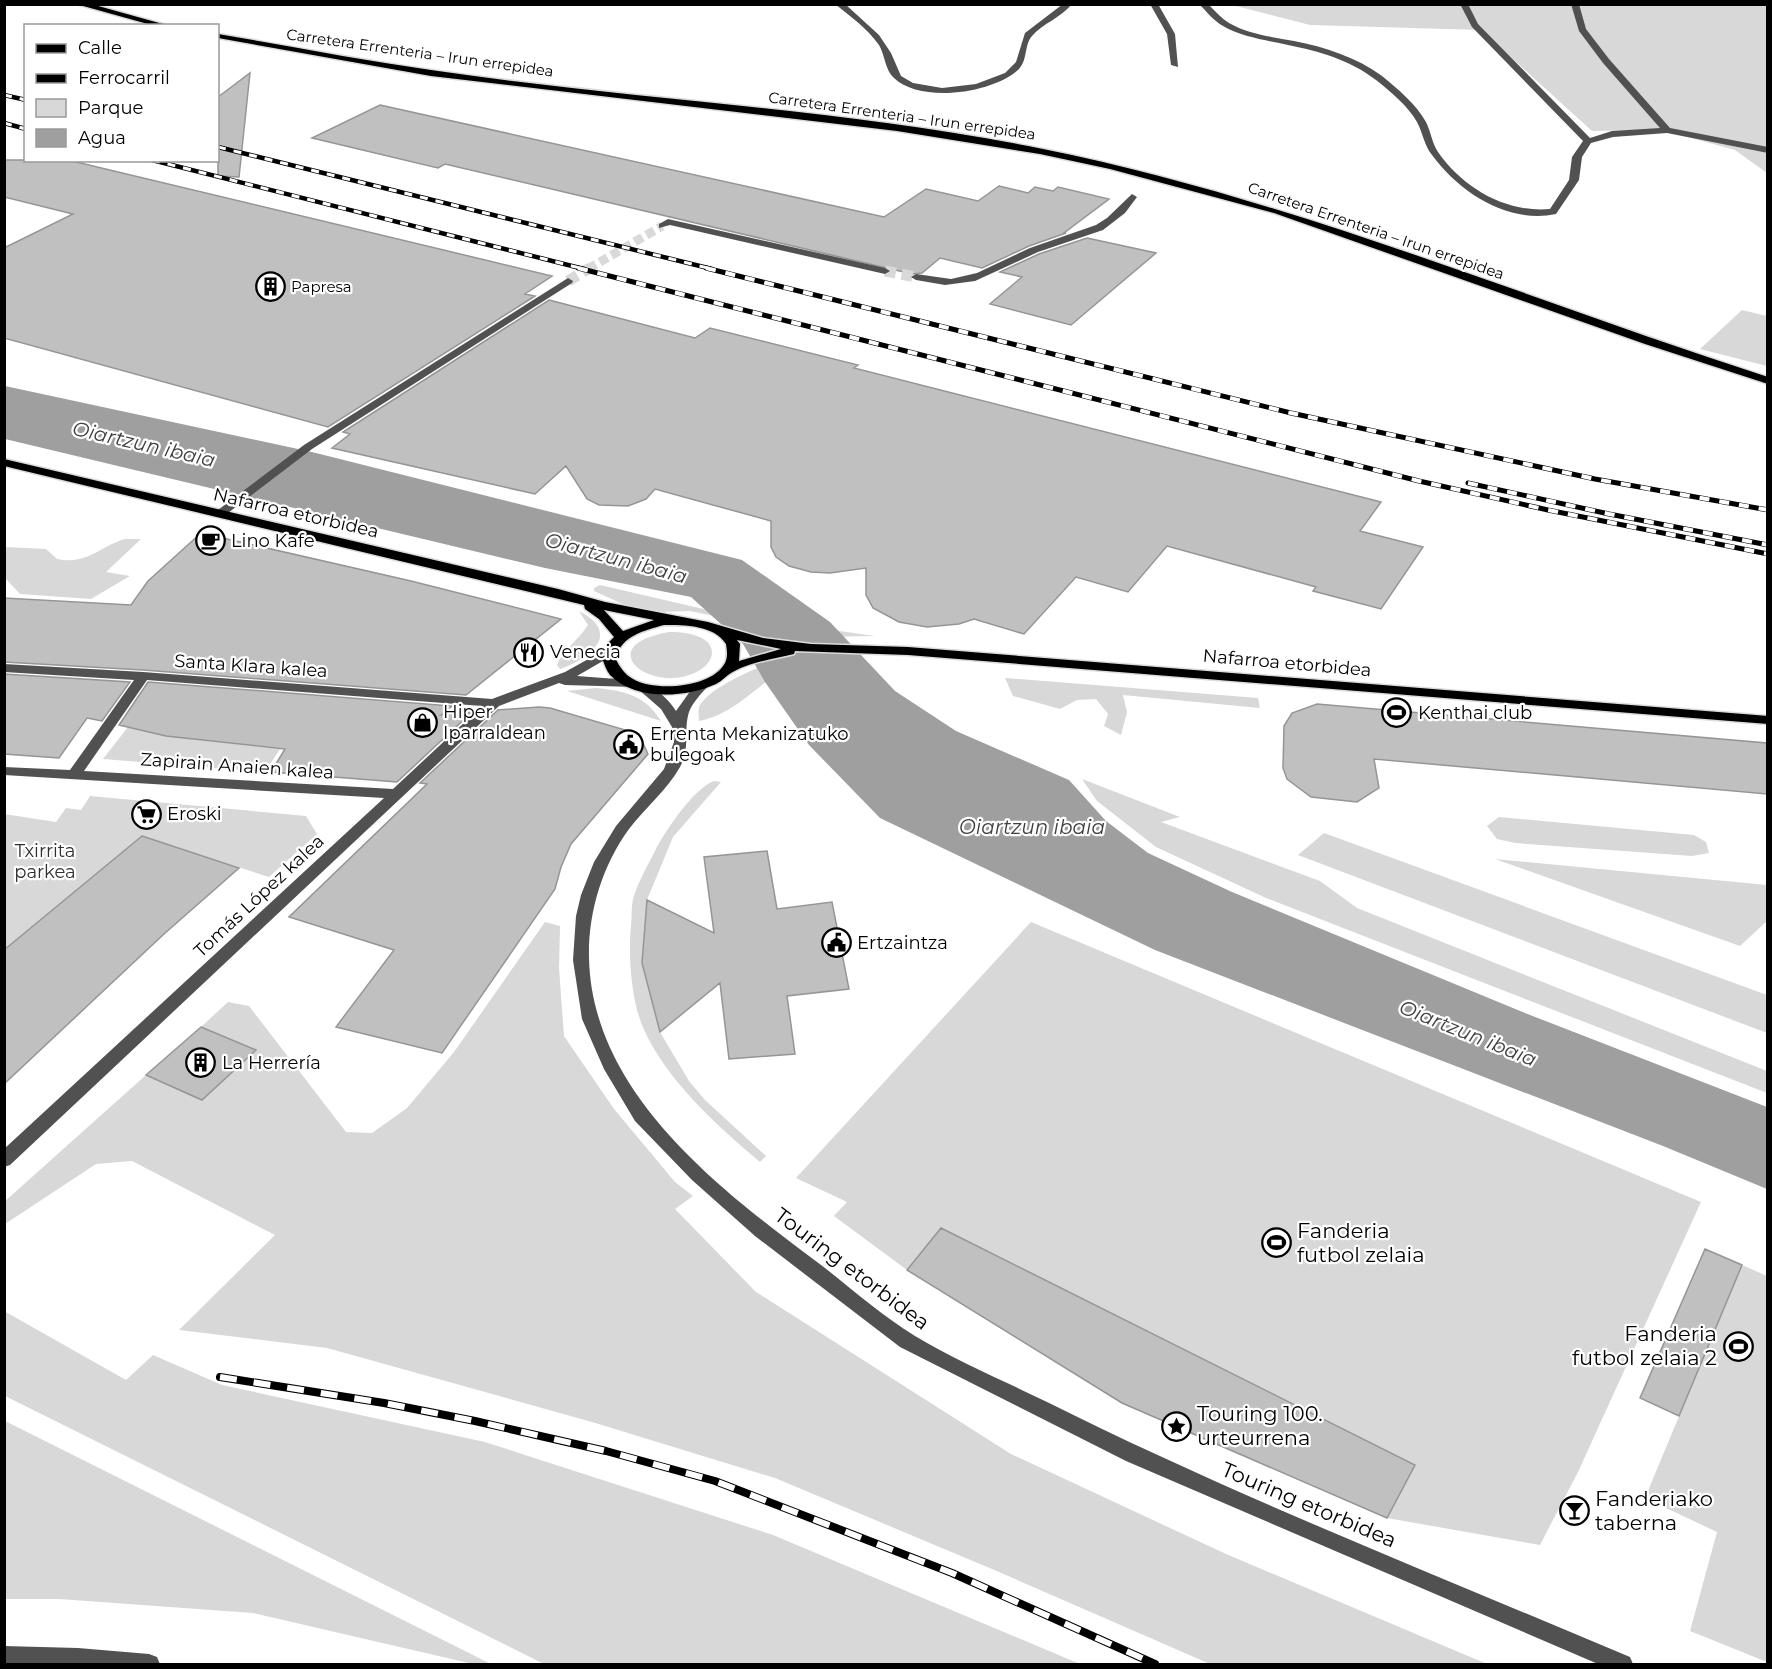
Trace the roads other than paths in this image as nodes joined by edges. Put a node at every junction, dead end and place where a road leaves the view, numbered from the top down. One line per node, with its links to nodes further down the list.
1 (80, 4): 8 (main road)
2 (839, 4): 3 (street)
3 (1068, 4)
4 (1154, 4): 10 (street)
5 (1203, 4): 12 (street)
6 (1464, 4): 12 (street)
7 (1575, 4): 11 (street)
8 (158, 24)
9 (219, 36): 19 (main road, Carretera Errenteria – Irun errepidea)
10 (1175, 65)
11 (1667, 129): 12 (street); 13 (street)
12 (1588, 141)
13 (1767, 150)
14 (1132, 197): 17 (street)
15 (662, 226): 16 (street)
16 (885, 271)
17 (916, 277)
18 (568, 281): 21 (street)
19 (1767, 381)
20 (4, 462): 21 (main road, Nafarroa etorbidea)
21 (220, 513): 22 (main road, Nafarroa etorbidea)
22 (580, 600): 23 (main road, Nafarroa etorbidea); 25 (main road, Nafarroa etorbidea)
23 (676, 620): 24 (main road); 25 (main road)
24 (715, 628): 26 (main road, Nafarroa etorbidea); 29 (main road)
25 (621, 637): 27 (main road)
26 (804, 649): 29 (main road, Nafarroa etorbidea); 36 (main road, Nafarroa etorbidea)
27 (610, 651): 31 (street, Tomás López kalea); 32 (main road)
28 (4, 668): 30 (street, Santa Klara kalea)
29 (727, 670): 33 (main road)
30 (142, 676): 35 (street, Santa Klara kalea); 39 (street)
31 (553, 682): 32 (street, Tomás López kalea); 35 (street, Tomás López kalea)
32 (630, 684): 34 (main road)
33 (701, 686): 34 (main road); 37 (street, Touring etorbidea)
34 (645, 689): 37 (street)
35 (494, 703): 40 (street, Tomás López kalea)
36 (1767, 720)
37 (679, 727): 44 (street, Touring etorbidea)
38 (4, 771): 39 (street, Zapirain Anaien kalea)
39 (74, 775): 40 (street, Zapirain Anaien kalea)
40 (397, 794): 41 (street, Tomás López kalea)
41 (4, 1160)
42 (4, 1656): 43 (street)
43 (149, 1665)
44 (1622, 1665)

